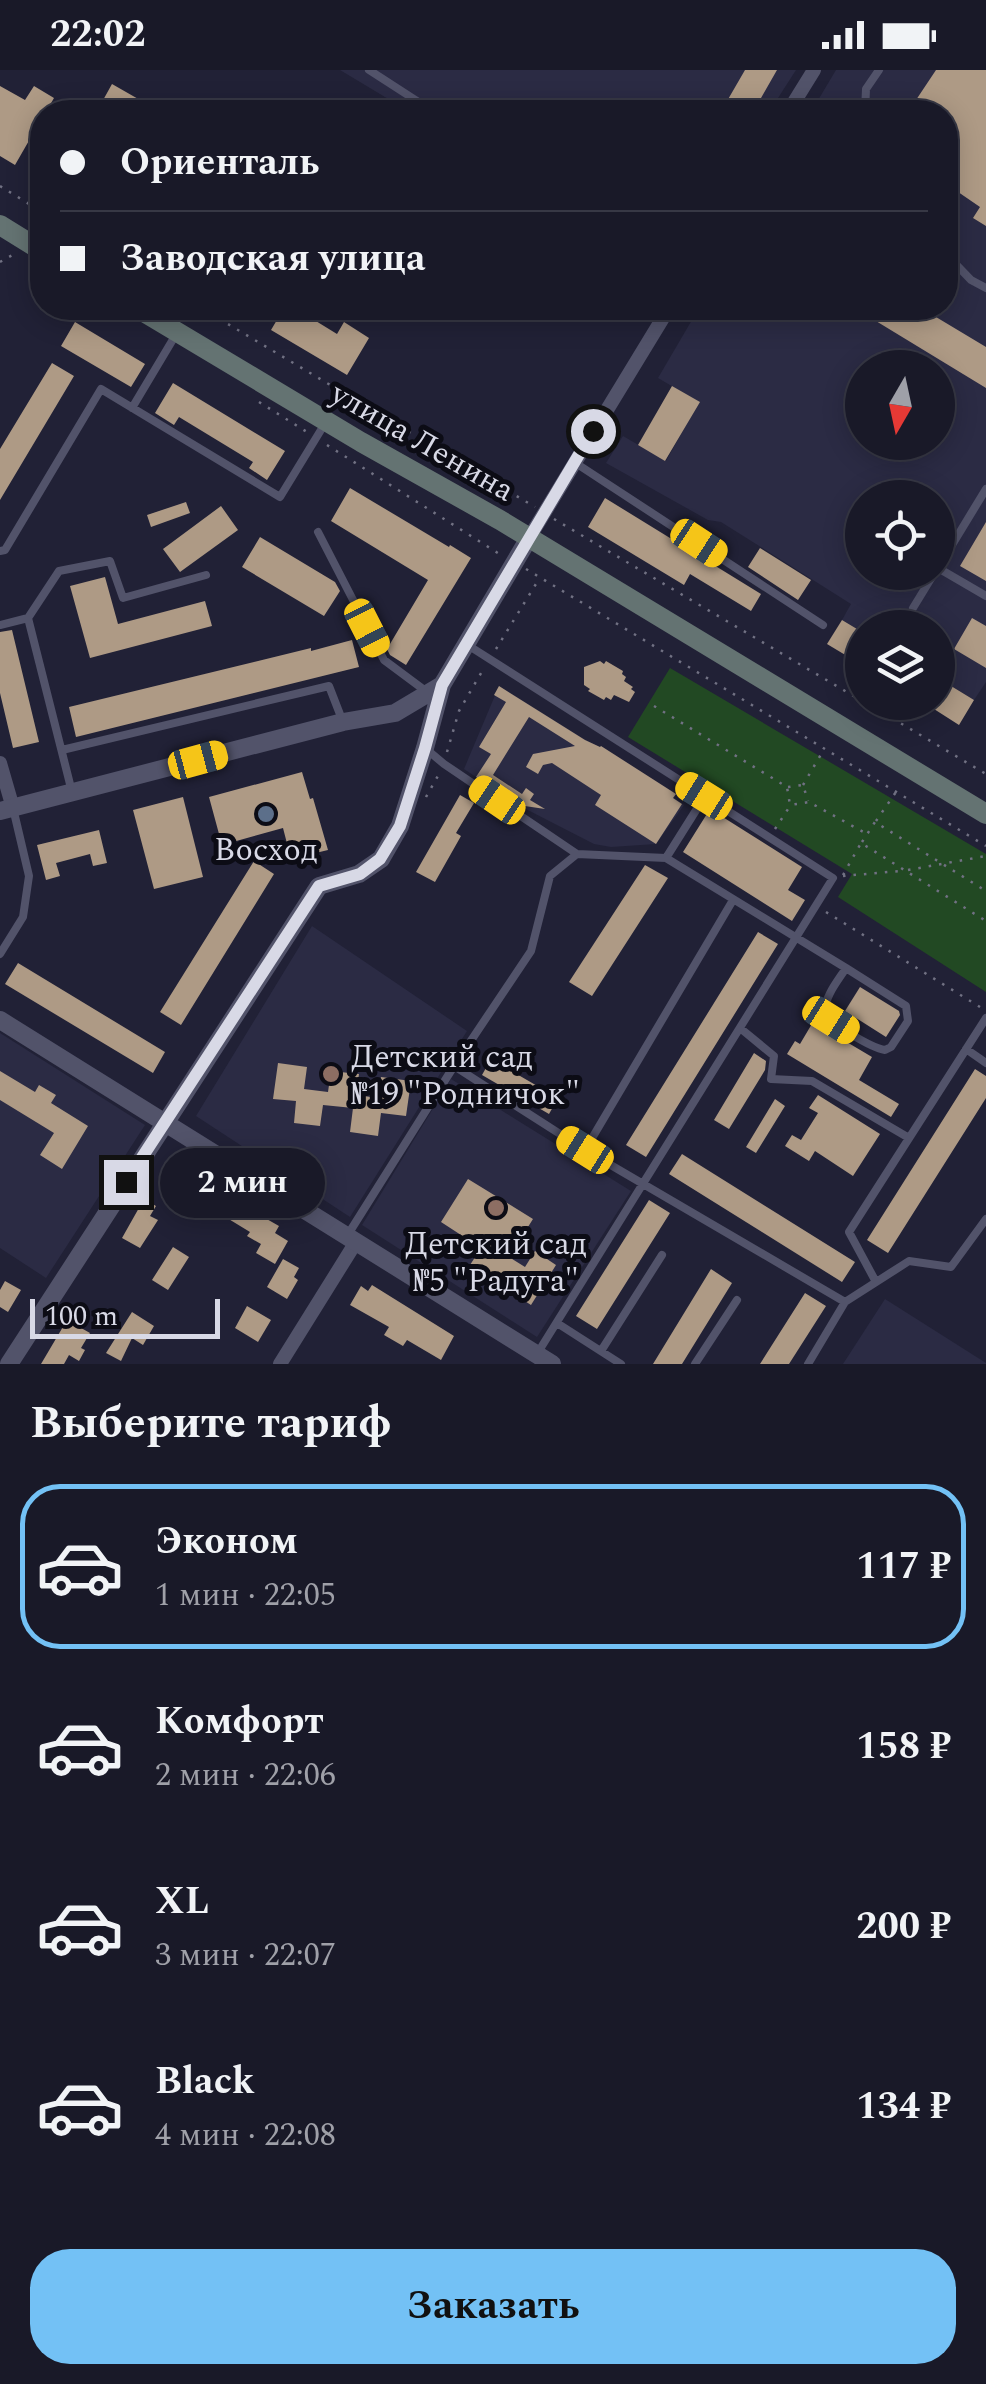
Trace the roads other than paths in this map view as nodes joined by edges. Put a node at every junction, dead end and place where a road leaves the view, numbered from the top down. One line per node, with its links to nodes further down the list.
1 (369, 70): 4 (lane)
2 (814, 70): 5 (street)
3 (878, 70): 6 (lane)
4 (415, 100)
5 (795, 100)
6 (866, 100)
7 (0, 226): 8 (main road)
8 (30, 244)
9 (958, 267): 10 (lane)
10 (986, 288)
11 (150, 320): 13 (main road, улица Ленина)
12 (662, 320): 16 (street)
13 (178, 332): 14 (lane); 15 (main road, улица Ленина)
14 (132, 408): 15 (lane); 21 (lane)
15 (322, 430): 19 (main road, улица Ленина)
16 (574, 462): 19 (street); 28 (lane)
17 (986, 489): 20 (lane)
18 (318, 532): 31 (lane)
19 (529, 538): 30 (street); 39 (main road, улица Ленина)
20 (955, 540)
21 (0, 550)
22 (206, 575): 27 (lane)
23 (955, 579): 25 (lane)
24 (924, 590): 26 (lane)
25 (986, 596)
26 (913, 608)
27 (28, 618): 29 (lane); 34 (lane)
28 (823, 624)
29 (0, 625)
30 (466, 644): 31 (street); 37 (lane)
31 (434, 688): 32 (street); 33 (street)
32 (343, 722): 34 (lane); 36 (street)
33 (425, 748): 40 (lane); 52 (street)
34 (62, 750): 36 (lane)
35 (1, 770): 38 (street)
36 (72, 792): 38 (street)
37 (704, 796): 41 (lane); 43 (lane)
38 (6, 810): 44 (lane)
39 (986, 814)
40 (577, 854): 41 (lane); 51 (lane)
41 (666, 858): 42 (lane)
42 (733, 900): 43 (lane); 54 (lane)
43 (798, 936): 45 (lane); 48 (lane)
44 (0, 954)
45 (846, 968): 45 (lane)
46 (986, 1014): 49 (lane)
47 (0, 1020): 52 (street)
48 (740, 1028): 53 (lane); 55 (lane)
49 (966, 1049): 50 (lane); 53 (lane)
50 (986, 1063)
51 (454, 1066): 54 (lane); 57 (lane)
52 (164, 1122): 57 (street); 65 (street)
53 (909, 1138): 59 (lane)
54 (585, 1150): 55 (lane)
55 (644, 1183): 61 (lane); 62 (lane)
56 (986, 1220): 59 (lane)
57 (351, 1239): 64 (street); 66 (street)
58 (662, 1256): 63 (lane)
59 (876, 1282): 61 (lane)
60 (737, 1300): 68 (lane)
61 (845, 1302): 69 (lane)
62 (557, 1324): 63 (lane); 64 (lane)
63 (601, 1351): 67 (lane)
64 (546, 1361)
65 (9, 1364)
66 (280, 1364)
67 (621, 1364)
68 (695, 1364)
69 (808, 1364)

